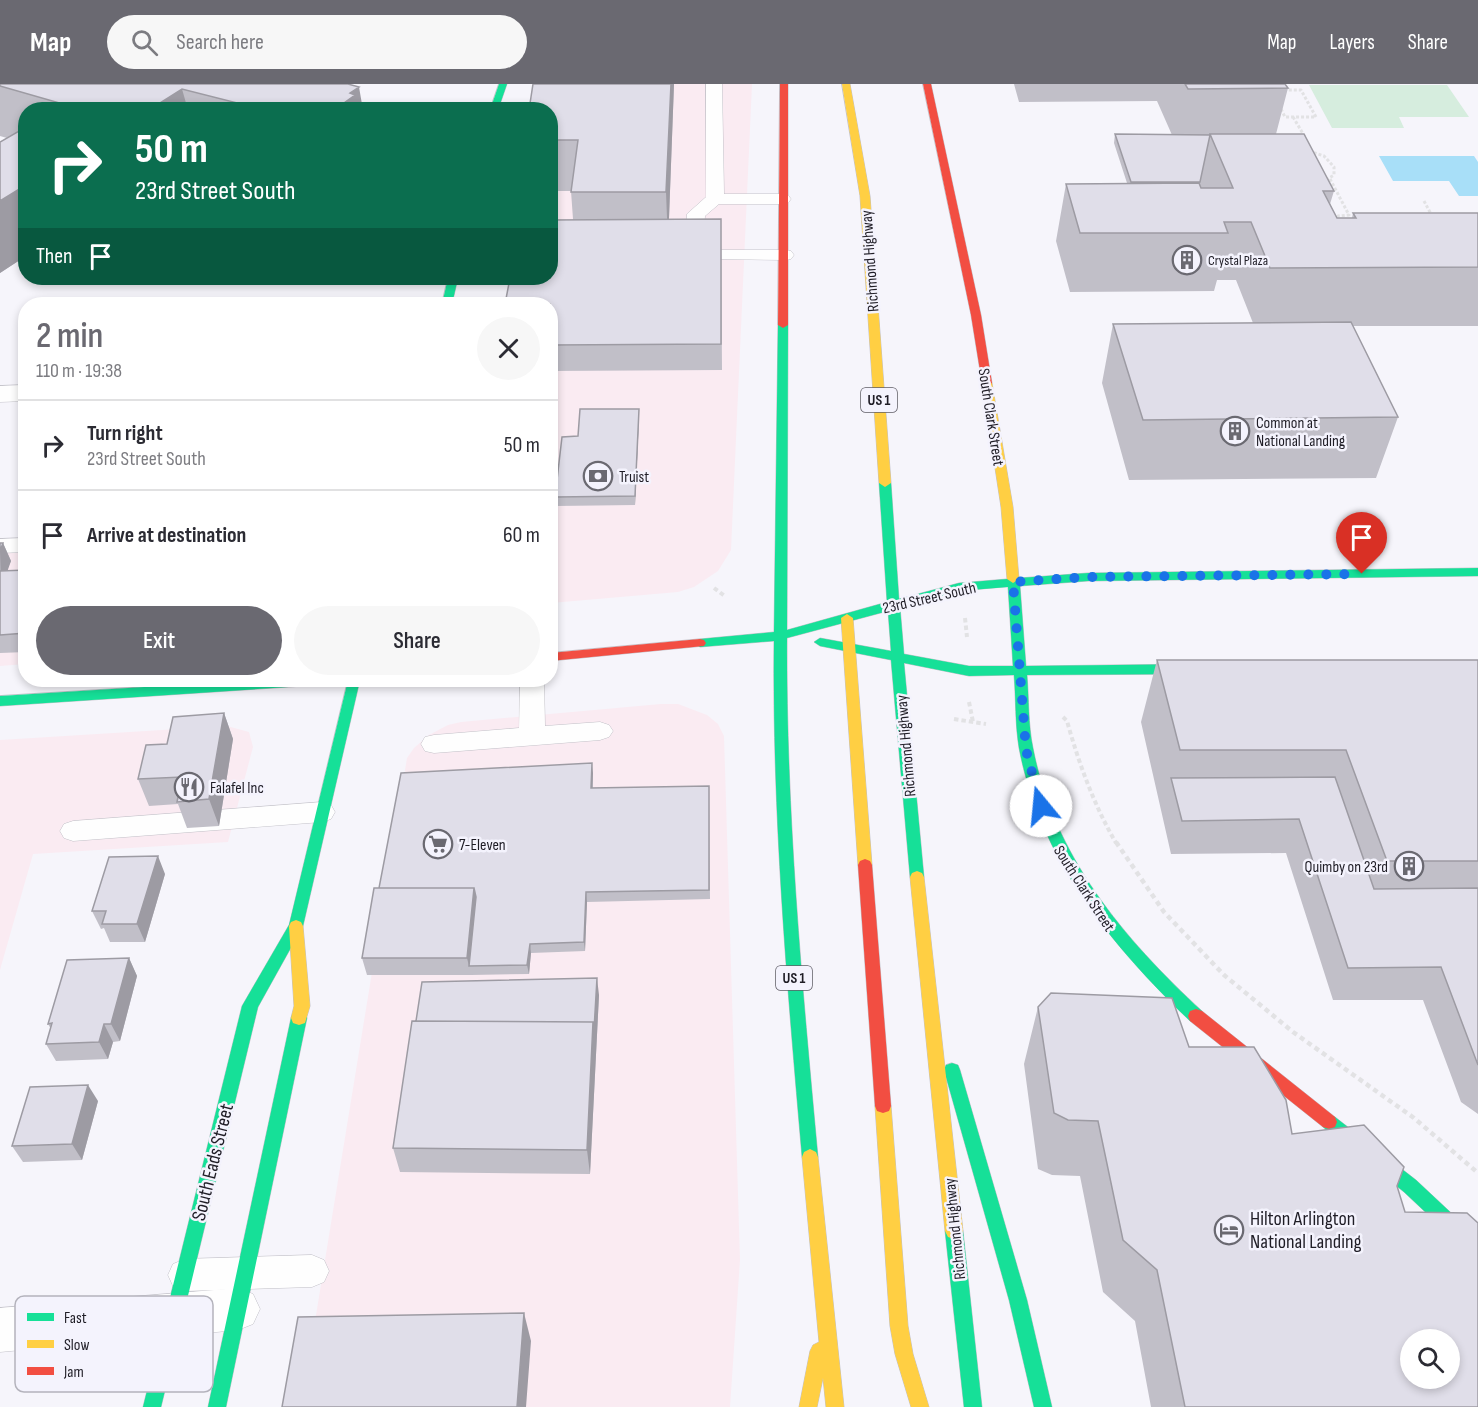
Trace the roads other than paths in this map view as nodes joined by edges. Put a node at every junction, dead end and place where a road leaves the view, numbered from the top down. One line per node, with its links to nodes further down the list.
1 (503, 84): 6 (main road)
2 (714, 84): 7 (lane)
3 (784, 84): 8 (main road, US 1)
4 (846, 84): 18 (main road, Richmond Highway / US 1)
5 (927, 84): 17 (main road, South Clark Street)
6 (497, 102)
7 (715, 199): 8 (lane); 9 (lane)
8 (782, 199): 11 (main road, US 1)
9 (694, 244)
10 (721, 255): 11 (lane)
11 (784, 255): 20 (main road, US 1)
12 (18, 393): 13 (street)
13 (0, 394)
14 (18, 545): 15 (lane)
15 (0, 546)
16 (1478, 572): 17 (main road, 23rd Street South)
17 (1013, 582): 18 (main road, 23rd Street South); 25 (main road, South Clark Street)
18 (893, 605): 19 (main road, 23rd Street South); 23 (main road, Richmond Highway / US 1)
19 (847, 618): 20 (main road, 23rd Street South); 21 (main road)
20 (779, 636): 21 (main road, 23rd Street South); 22 (main road, 23rd Street South); 43 (main road, US 1)
21 (849, 647): 23 (main road, 23rd Street South); 51 (main road)
22 (558, 656)
23 (897, 656): 25 (main road, 23rd Street South); 36 (main road, Richmond Highway / US 1)
24 (1218, 669): 25 (main road, 23rd Street South)
25 (1020, 670): 37 (main road, South Clark Street)
26 (213, 687): 29 (main road)
27 (352, 687): 33 (main road, South Eads Street)
28 (532, 687): 31 (lane)
29 (0, 701)
30 (600, 731): 31 (lane)
31 (532, 736): 32 (lane)
32 (434, 744)
33 (322, 812): 34 (lane); 35 (main road, South Eads Street)
34 (73, 831)
35 (296, 926): 39 (main road, South Eads Street); 40 (main road, South Eads Street)
36 (927, 984): 52 (main road, Richmond Highway / US 1); 53 (main road)
37 (1478, 1250)
38 (312, 1271): 40 (lane)
39 (185, 1275): 40 (lane); 41 (main road, South Eads Street)
40 (242, 1291): 42 (street); 48 (main road, South Eads Street)
41 (180, 1296)
42 (213, 1302)
43 (825, 1320): 49 (main road); 50 (main road, US 1)
44 (15, 1329): 45 (street)
45 (0, 1330)
46 (156, 1392): 47 (main road, South Eads Street)
47 (152, 1407)
48 (217, 1407)
49 (808, 1407)
50 (835, 1407)
51 (920, 1407)
52 (973, 1407)
53 (1043, 1407)

